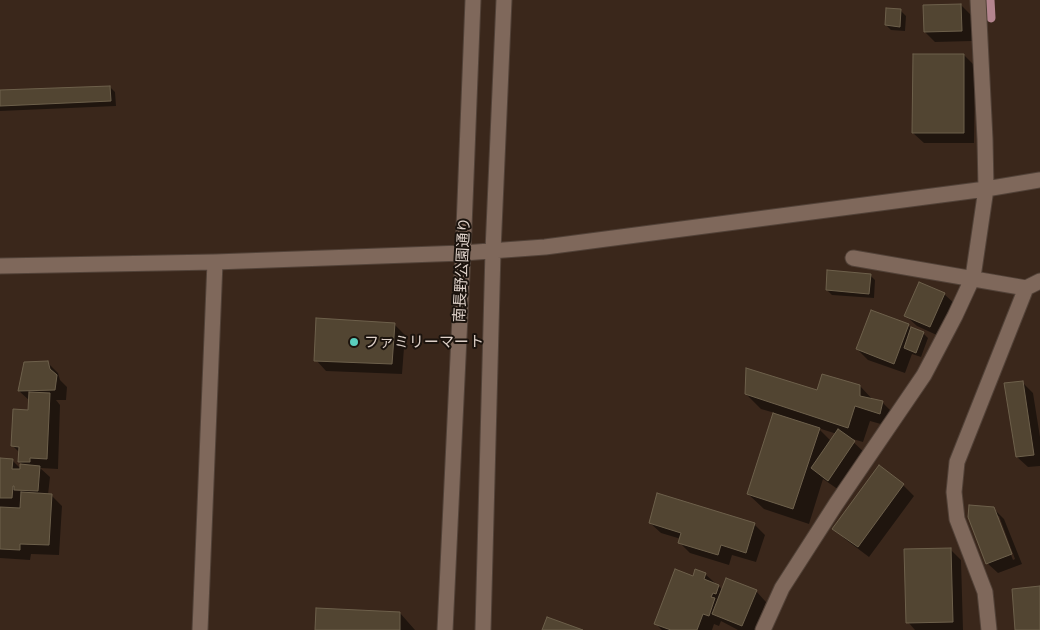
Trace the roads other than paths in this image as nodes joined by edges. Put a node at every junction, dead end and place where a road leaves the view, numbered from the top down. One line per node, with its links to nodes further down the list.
1 (474, 0): 7 (street, 南長野公園通り)
2 (504, 0): 6 (street, 南長野公園通り)
3 (978, 0): 5 (street)
4 (1040, 180): 5 (street)
5 (986, 189): 6 (street); 11 (street)
6 (493, 251): 7 (street); 15 (street, 南長野公園通り)
7 (464, 253): 9 (street); 14 (street, 南長野公園通り)
8 (853, 258): 11 (street)
9 (215, 262): 10 (street); 13 (street)
10 (0, 266)
11 (972, 277): 12 (street); 16 (street)
12 (1033, 284): 17 (street)
13 (200, 630)
14 (445, 630)
15 (483, 630)
16 (762, 630)
17 (989, 630)

